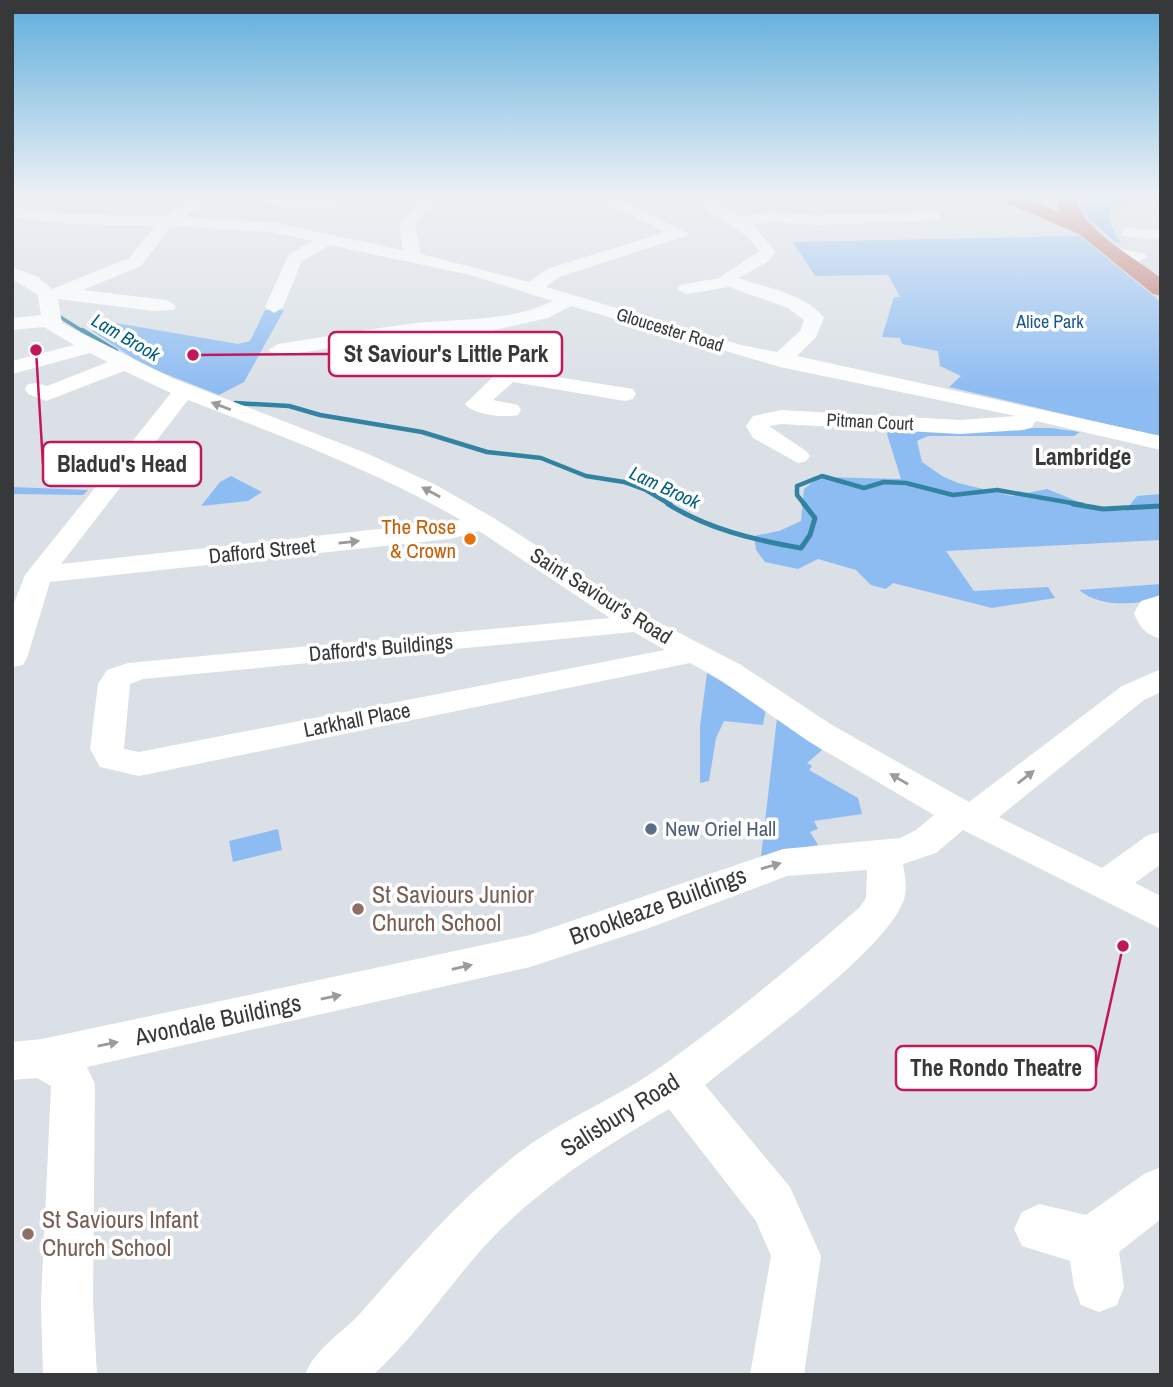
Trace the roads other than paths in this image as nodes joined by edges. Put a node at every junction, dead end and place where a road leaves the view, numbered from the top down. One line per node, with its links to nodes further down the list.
1 (135, 262): 12 (street)
2 (294, 262): 14 (street)
3 (427, 262): 9 (street, Gloucester Road)
4 (589, 262): 9 (street)
5 (755, 262): 8 (street)
6 (1138, 262): 11 (highway)
7 (12, 272): 12 (street)
8 (732, 276): 10 (street); 21 (street)
9 (532, 288): 13 (street, Gloucester Road)
10 (686, 289)
11 (1161, 289)
12 (54, 295): 15 (street); 16 (street)
13 (571, 299): 18 (street); 21 (street, Gloucester Road)
14 (282, 304)
15 (167, 306)
16 (51, 320): 17 (street); 19 (street, Saint Saviour's Road)
17 (12, 324)
18 (485, 327): 20 (street); 24 (street)
19 (91, 346): 22 (street, Saint Saviour's Road); 23 (street)
20 (278, 350)
21 (780, 361): 29 (street, Gloucester Road)
22 (122, 364): 25 (street); 26 (street, Saint Saviour's Road)
23 (12, 368)
24 (508, 375): 27 (street); 28 (street)
25 (36, 389)
26 (183, 391): 32 (street, Saint Saviour's Road, one-way to 26); 33 (street)
27 (625, 394)
28 (510, 410)
29 (1030, 411): 30 (street, Gloucester Road); 31 (street, Pitman Court)
30 (1161, 443)
31 (798, 456)
32 (483, 522): 33 (street, Dafford Street, one-way to 32); 35 (street, Saint Saviour's Road)
33 (39, 575): 38 (street)
34 (1161, 603): 36 (street)
35 (631, 619): 37 (street, Saint Saviour's Road); 39 (street, Dafford's Buildings)
36 (1161, 630)
37 (695, 653): 39 (street, Larkhall Place); 41 (street, Saint Saviour's Road, one-way to 37)
38 (12, 658)
39 (128, 672)
40 (1161, 679): 41 (street, Brookleaze Buildings, one-way to 40)
41 (966, 815): 43 (street, Brookleaze Buildings); 44 (street, Saint Saviour's Road)
42 (1161, 845): 44 (street)
43 (883, 853): 46 (street, Brookleaze Buildings, one-way to 43); 48 (street, Salisbury Road)
44 (1105, 884): 45 (street, Saint Saviour's Road)
45 (1161, 914)
46 (395, 983): 47 (street, Avondale Buildings, one-way to 46)
47 (27, 1060): 51 (street)
48 (675, 1082): 52 (street, Salisbury Road); 53 (street)
49 (1161, 1190): 50 (street)
50 (1039, 1229)
51 (70, 1375)
52 (332, 1375)
53 (777, 1375)

